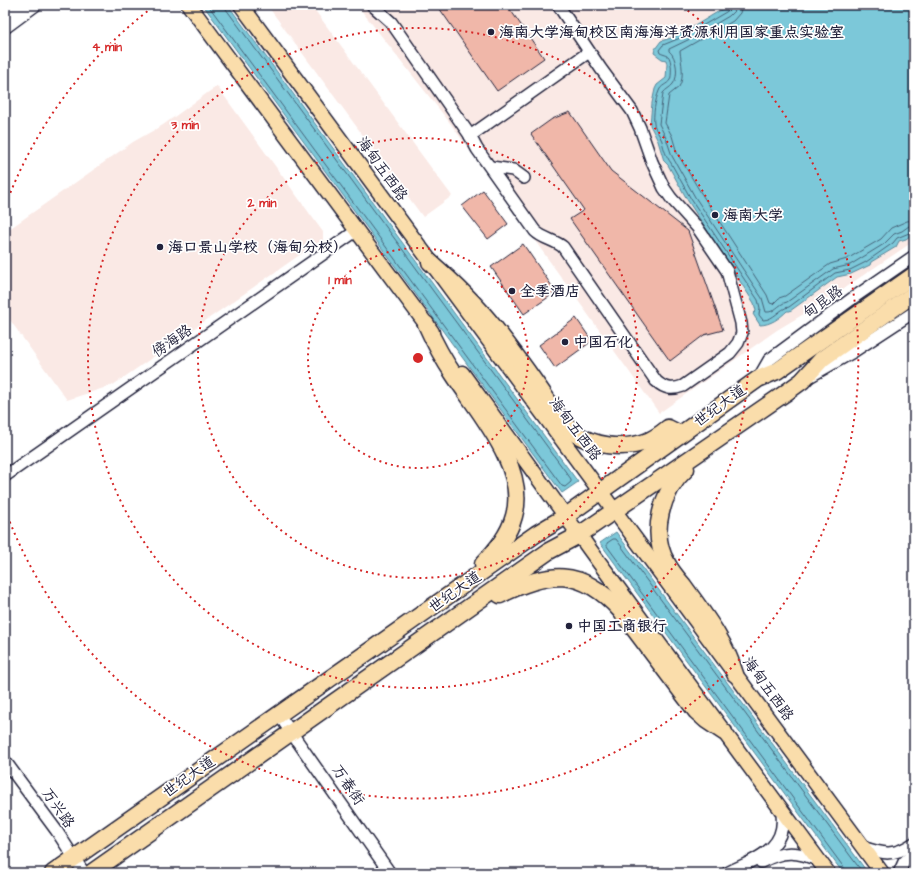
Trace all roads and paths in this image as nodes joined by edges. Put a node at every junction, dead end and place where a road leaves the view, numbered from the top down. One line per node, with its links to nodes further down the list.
1 (22, 5): 9 (street)
2 (36, 5): 10 (street)
3 (189, 5): 15 (main road)
4 (241, 5): 17 (main road, 海甸五西路)
5 (372, 5): 12 (street)
6 (381, 5): 12 (street)
7 (552, 5): 11 (street)
8 (558, 5): 11 (street)
9 (5, 18)
10 (5, 28)
11 (587, 52): 12 (street); 13 (street)
12 (472, 133): 13 (street)
13 (494, 168): 14 (street)
14 (524, 178)
15 (355, 229): 22 (main road); 27 (street, 傍海路); 28 (street, 傍海路)
16 (914, 256): 23 (street, 甸昆路)
17 (430, 262): 25 (highway); 29 (main road, 海甸五西路)
18 (914, 275): 21 (highway)
19 (914, 294): 21 (highway)
20 (914, 312): 24 (street)
21 (863, 320): 23 (highway, 世纪大道); 24 (highway, 世纪大道)
22 (426, 324): 31 (main road); 33 (highway)
23 (758, 379): 25 (highway, 世纪大道)
24 (802, 381): 26 (highway, 世纪大道)
25 (680, 434): 29 (highway, 世纪大道)
26 (690, 459): 30 (highway, 世纪大道); 35 (highway)
27 (5, 470)
28 (5, 476)
29 (600, 491): 30 (main road, 海甸五西路); 31 (highway, 世纪大道)
30 (614, 511): 32 (highway, 世纪大道); 35 (main road, 海甸五西路)
31 (566, 516): 32 (main road); 33 (highway, 世纪大道)
32 (579, 535): 34 (highway, 世纪大道); 37 (main road)
33 (457, 590): 36 (highway, 世纪大道)
34 (464, 611): 37 (highway); 38 (highway, 世纪大道)
35 (735, 674): 43 (main road, 海甸五西路)
36 (277, 716): 38 (street, 万春街); 46 (highway, 世纪大道)
37 (724, 732): 41 (main road)
38 (290, 734): 49 (highway, 世纪大道); 50 (street, 万春街); 51 (street, 万春街)
39 (5, 761): 46 (street, 万兴路)
40 (5, 769): 46 (street, 万兴路)
41 (780, 808): 45 (main road); 52 (street)
42 (914, 844): 43 (street)
43 (862, 847): 55 (main road, 海甸五西路)
44 (914, 853): 56 (street)
45 (819, 861): 53 (street); 54 (main road)
46 (72, 864): 47 (highway, 世纪大道); 48 (street, 万兴路)
47 (53, 873)
48 (84, 873)
49 (91, 873)
50 (385, 873)
51 (390, 873)
52 (727, 873)
53 (739, 873)
54 (828, 873)
55 (882, 873)
56 (899, 873)

